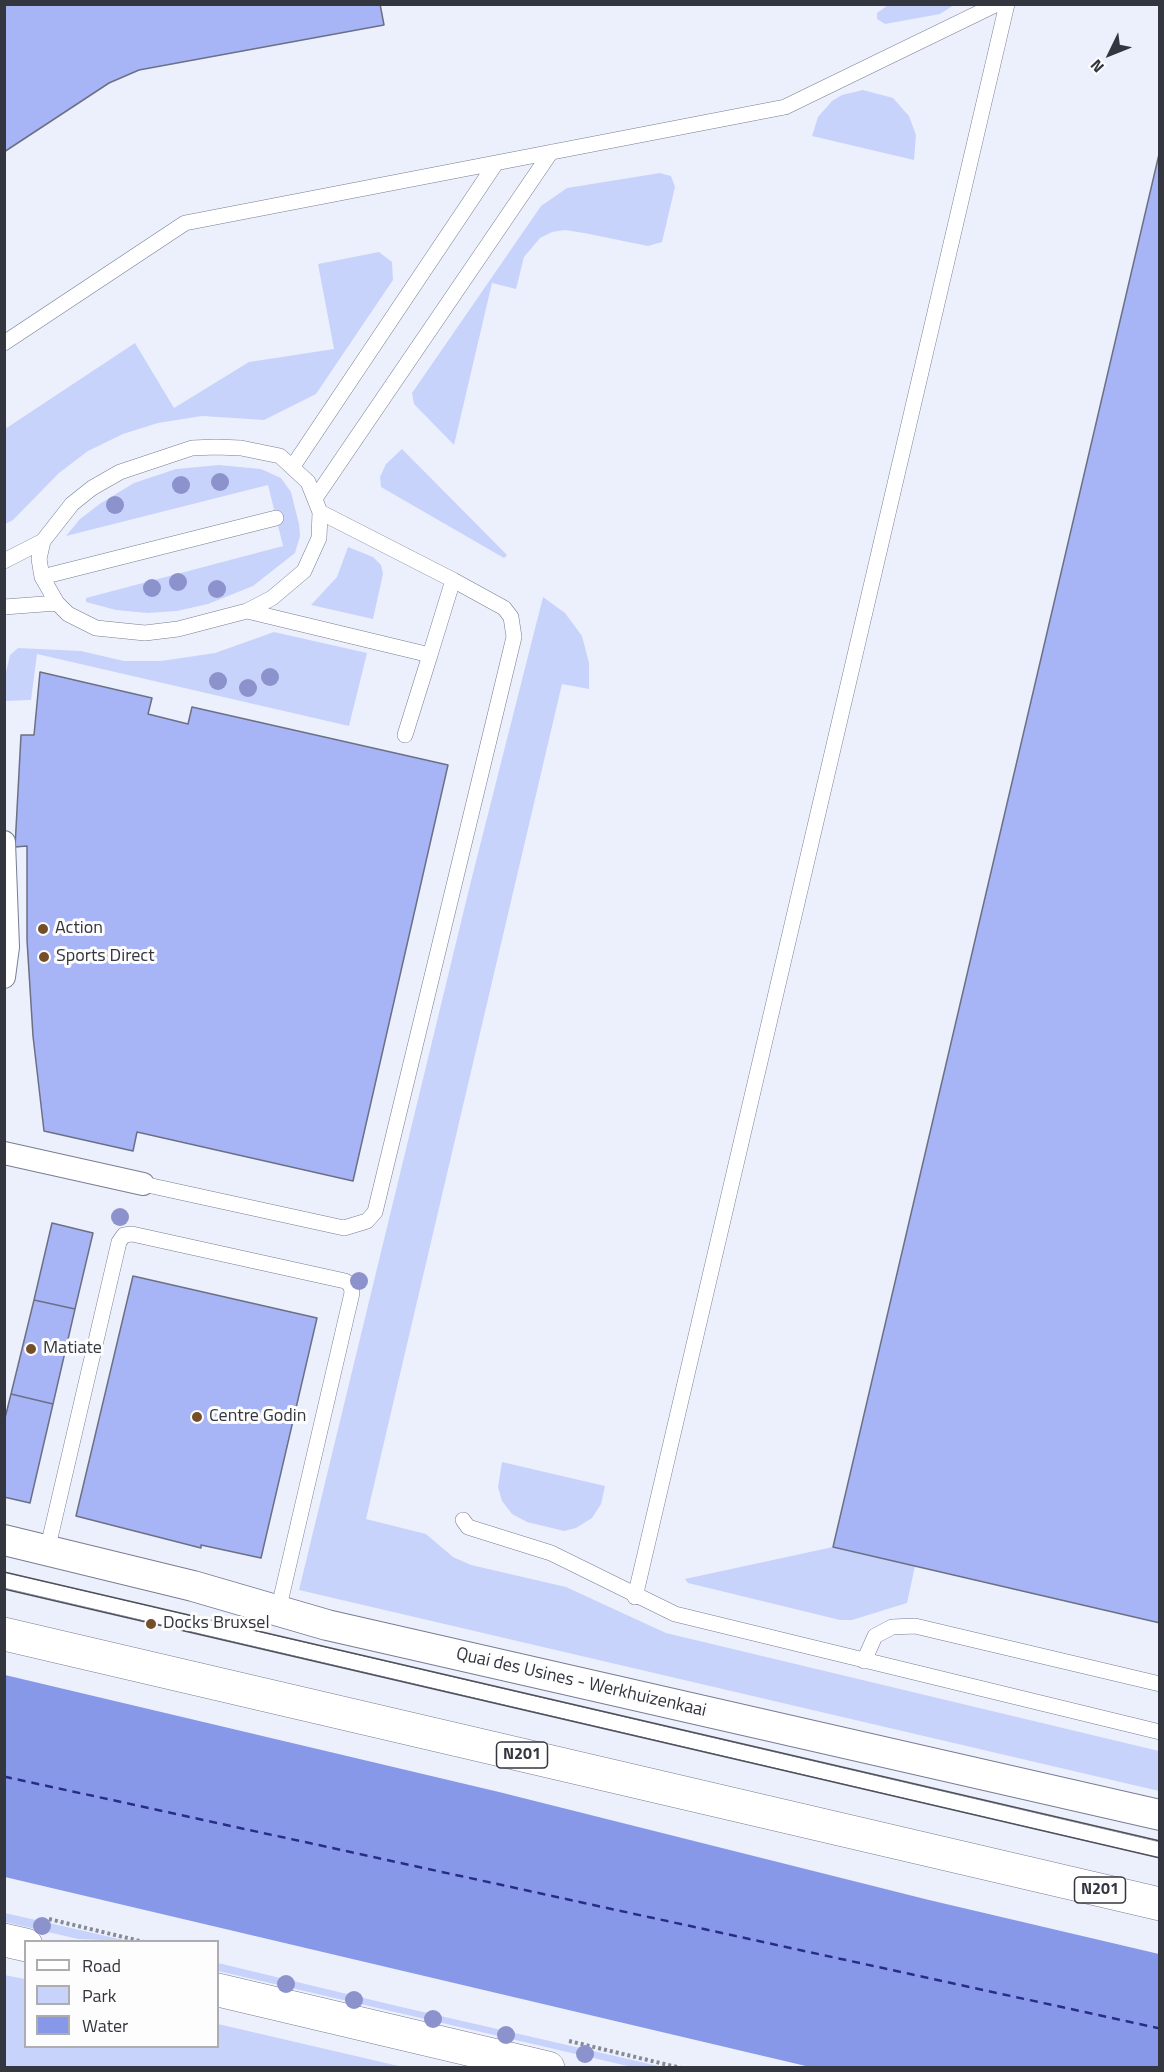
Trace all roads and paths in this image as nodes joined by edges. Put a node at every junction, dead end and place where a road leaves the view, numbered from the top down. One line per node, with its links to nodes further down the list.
1 (997, 4): 3 (lane)
2 (1006, 4): 27 (lane)
3 (551, 152): 4 (lane); 7 (lane)
4 (496, 163): 5 (lane); 6 (lane)
5 (4, 343)
6 (293, 466): 7 (lane); 9 (lane)
7 (318, 504): 12 (lane); 15 (lane)
8 (276, 518): 11 (lane)
9 (43, 541): 10 (lane); 11 (lane)
10 (4, 561)
11 (42, 577): 13 (lane)
12 (453, 580): 16 (lane); 22 (lane)
13 (57, 603): 14 (lane); 15 (lane)
14 (4, 607)
15 (247, 611): 16 (lane)
16 (430, 655): 17 (lane)
17 (405, 735)
18 (4, 842): 19 (street)
19 (6, 944): 20 (street)
20 (4, 977)
21 (4, 1153): 22 (street)
22 (143, 1184)
23 (463, 1520): 27 (lane)
24 (4, 1540): 25 (street, Quai des Usines - Werkhuizenkaai)
25 (47, 1551): 28 (street, Quai des Usines - Werkhuizenkaai); 28 (lane)
26 (4, 1580): 34 (lane, Quai des Usines - Werkhuizenkaai)
27 (635, 1597): 30 (lane)
28 (278, 1611): 33 (street, Quai des Usines - Werkhuizenkaai)
29 (4, 1634): 35 (main road, N201)
30 (864, 1661): 31 (lane); 32 (lane)
31 (1160, 1684)
32 (1160, 1732)
33 (1160, 1815)
34 (1160, 1850)
35 (1160, 1904)
36 (32, 1931): 37 (main road); 38 (path)
37 (4, 1940)
38 (133, 1940)
39 (219, 1990): 40 (main road)
40 (548, 2067)

